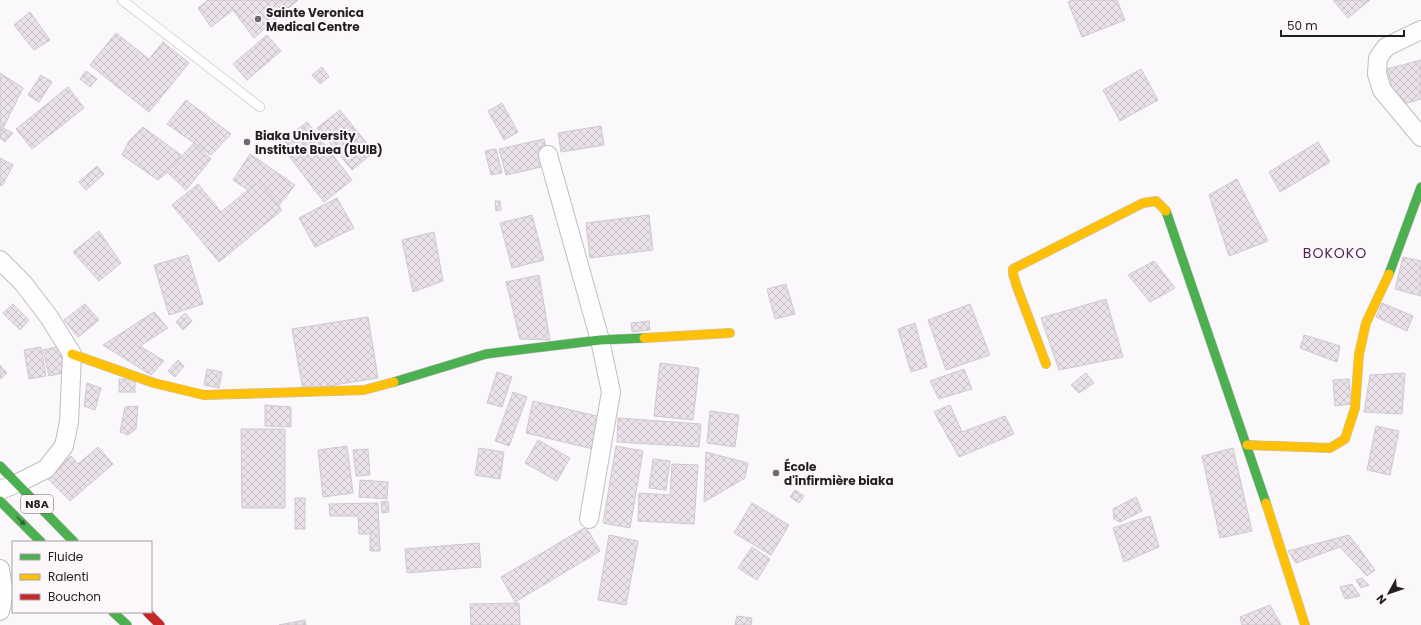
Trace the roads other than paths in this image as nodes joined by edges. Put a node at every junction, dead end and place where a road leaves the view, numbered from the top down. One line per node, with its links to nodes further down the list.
1 (122, 0): 3 (lane)
2 (1421, 30): 4 (street)
3 (260, 107)
4 (1421, 137)
5 (548, 155): 9 (street)
6 (1421, 187): 12 (main road)
7 (0, 260): 10 (street)
8 (730, 333): 9 (main road)
9 (600, 340): 10 (main road); 17 (street)
10 (72, 354): 14 (street)
11 (1046, 364): 12 (main road)
12 (1247, 445): 26 (main road)
13 (0, 466): 14 (main road, N8A)
14 (18, 483): 15 (street); 19 (main road, N8A)
15 (0, 490)
16 (0, 501): 18 (main road, N8A, one-way to 18)
17 (589, 519)
18 (41, 541)
19 (73, 541)
20 (0, 569): 21 (street)
21 (0, 611)
22 (114, 613): 24 (main road)
23 (148, 613): 25 (main road)
24 (126, 625)
25 (160, 625)
26 (1305, 625)

